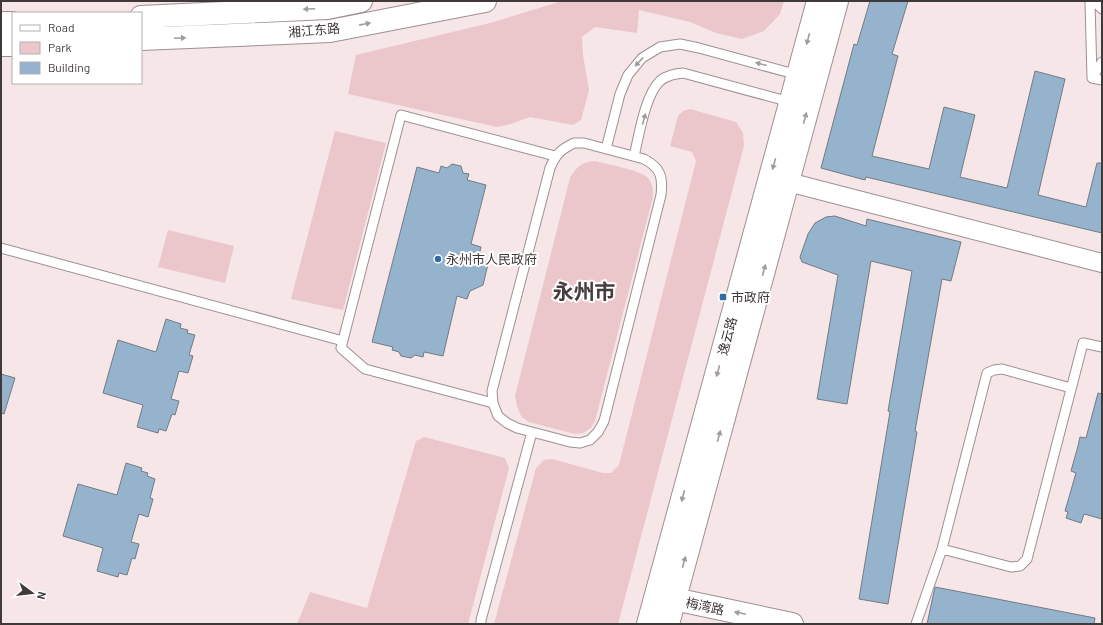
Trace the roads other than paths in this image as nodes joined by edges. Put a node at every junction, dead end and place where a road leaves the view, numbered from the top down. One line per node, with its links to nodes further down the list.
1 (362, 1): 8 (street, 湘江东路, one-way to 8)
2 (485, 1): 11 (street, 湘江东路, one-way to 2)
3 (818, 1): 15 (street, 逸云路, one-way to 15)
4 (837, 1): 22 (street, 逸云路, one-way to 4)
5 (1090, 1): 16 (lane)
6 (1094, 1): 7 (lane)
7 (1102, 9)
8 (142, 17)
9 (1, 23): 10 (street)
10 (12, 23)
11 (142, 39)
12 (1, 45): 13 (street)
13 (12, 45)
14 (1102, 62): 16 (lane)
15 (798, 75): 18 (street, 逸云路); 19 (lane, one-way to 19)
16 (1092, 78): 17 (lane)
17 (1102, 80)
18 (791, 102): 21 (lane, one-way to 18); 32 (street, 逸云路, one-way to 32)
19 (606, 149): 20 (lane); 21 (lane)
20 (555, 156): 25 (lane); 28 (lane)
21 (634, 156): 29 (lane)
22 (788, 182): 24 (street); 31 (street, 逸云路, one-way to 22)
23 (1, 248): 25 (lane)
24 (1102, 263)
25 (343, 341): 28 (lane)
26 (1102, 348): 27 (lane)
27 (1071, 388): 30 (lane); 30 (lane)
28 (493, 403): 29 (lane)
29 (532, 432): 33 (lane)
30 (942, 549): 35 (lane)
31 (674, 599): 32 (street, 逸云路); 34 (street, 梅湾路, one-way to 31)
32 (664, 620)
33 (481, 624)
34 (792, 624)
35 (916, 624)

